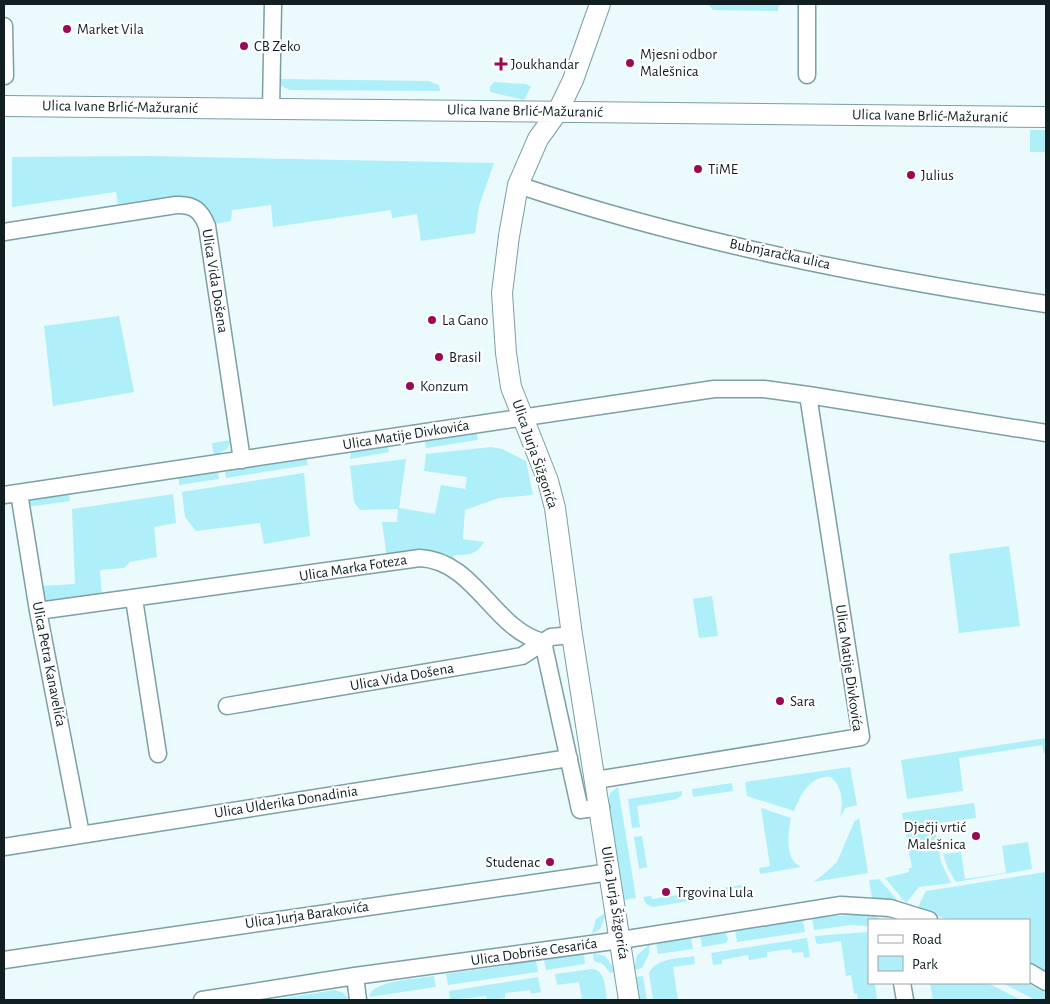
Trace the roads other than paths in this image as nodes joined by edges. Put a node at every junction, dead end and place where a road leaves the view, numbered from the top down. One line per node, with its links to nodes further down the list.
1 (273, 4): 8 (street)
2 (600, 4): 9 (street, Ulica Jurja Šižgorića)
3 (807, 4): 5 (street)
4 (4, 26): 6 (street)
5 (807, 74)
6 (5, 76)
7 (4, 106): 8 (street, Ulica Ivane Brlić-Mažuranić)
8 (271, 109): 9 (street, Ulica Ivane Brlić-Mažuranić)
9 (558, 111): 10 (street, Ulica Ivane Brlić-Mažuranić); 11 (street, Ulica Jurja Šižgorića)
10 (1046, 118)
11 (518, 185): 13 (street, Bubnjaračka ulica); 15 (street, Ulica Jurja Šižgorića)
12 (4, 232): 17 (street, Ulica Vida Došena)
13 (1046, 304)
14 (808, 395): 15 (street, Ulica Matije Divkovića); 16 (street, Ulica Matije Divkovića); 26 (street, Ulica Matije Divkovića)
15 (523, 419): 17 (street, Ulica Matije Divkovića); 21 (street, Ulica Jurja Šižgorića)
16 (1046, 433)
17 (242, 460): 18 (street, Ulica Matije Divkovića)
18 (11, 494): 20 (street, Ulica Petra Kanavelića)
19 (134, 599): 20 (street, Ulica Marka Foteza); 22 (street, Ulica Marka Foteza); 24 (street)
20 (38, 611): 28 (street, Ulica Petra Kanavelića)
21 (572, 635): 22 (street, Ulica Vida Došena); 26 (street, Ulica Jurja Šižgorića)
22 (543, 642): 23 (street, Ulica Vida Došena); 25 (street)
23 (227, 706)
24 (158, 754)
25 (569, 758): 27 (street); 28 (street, Ulica Ulderika Donadinia)
26 (596, 780): 27 (street, Ulica Jurja Šižgorića)
27 (601, 807): 30 (street, Ulica Jurja Šižgorića)
28 (81, 834): 29 (street, Ulica Ulderika Donadinia)
29 (4, 847)
30 (610, 872): 33 (street, Ulica Jurja Šižgorića); 34 (street, Ulica Jurja Barakovića)
31 (891, 914): 32 (street, Ulica Dobriše Cesarića); 33 (street, Ulica Dobriše Cesarića)
32 (923, 919)
33 (621, 940): 36 (street, Ulica Dobriše Cesarića); 41 (street, Ulica Jurja Šižgorića)
34 (4, 960)
35 (1030, 973): 37 (street)
36 (355, 976): 39 (street, Ulica Dobriše Cesarića); 40 (street)
37 (1046, 982)
38 (902, 984): 42 (street)
39 (202, 1000)
40 (358, 1000)
41 (629, 1000)
42 (905, 1000)

